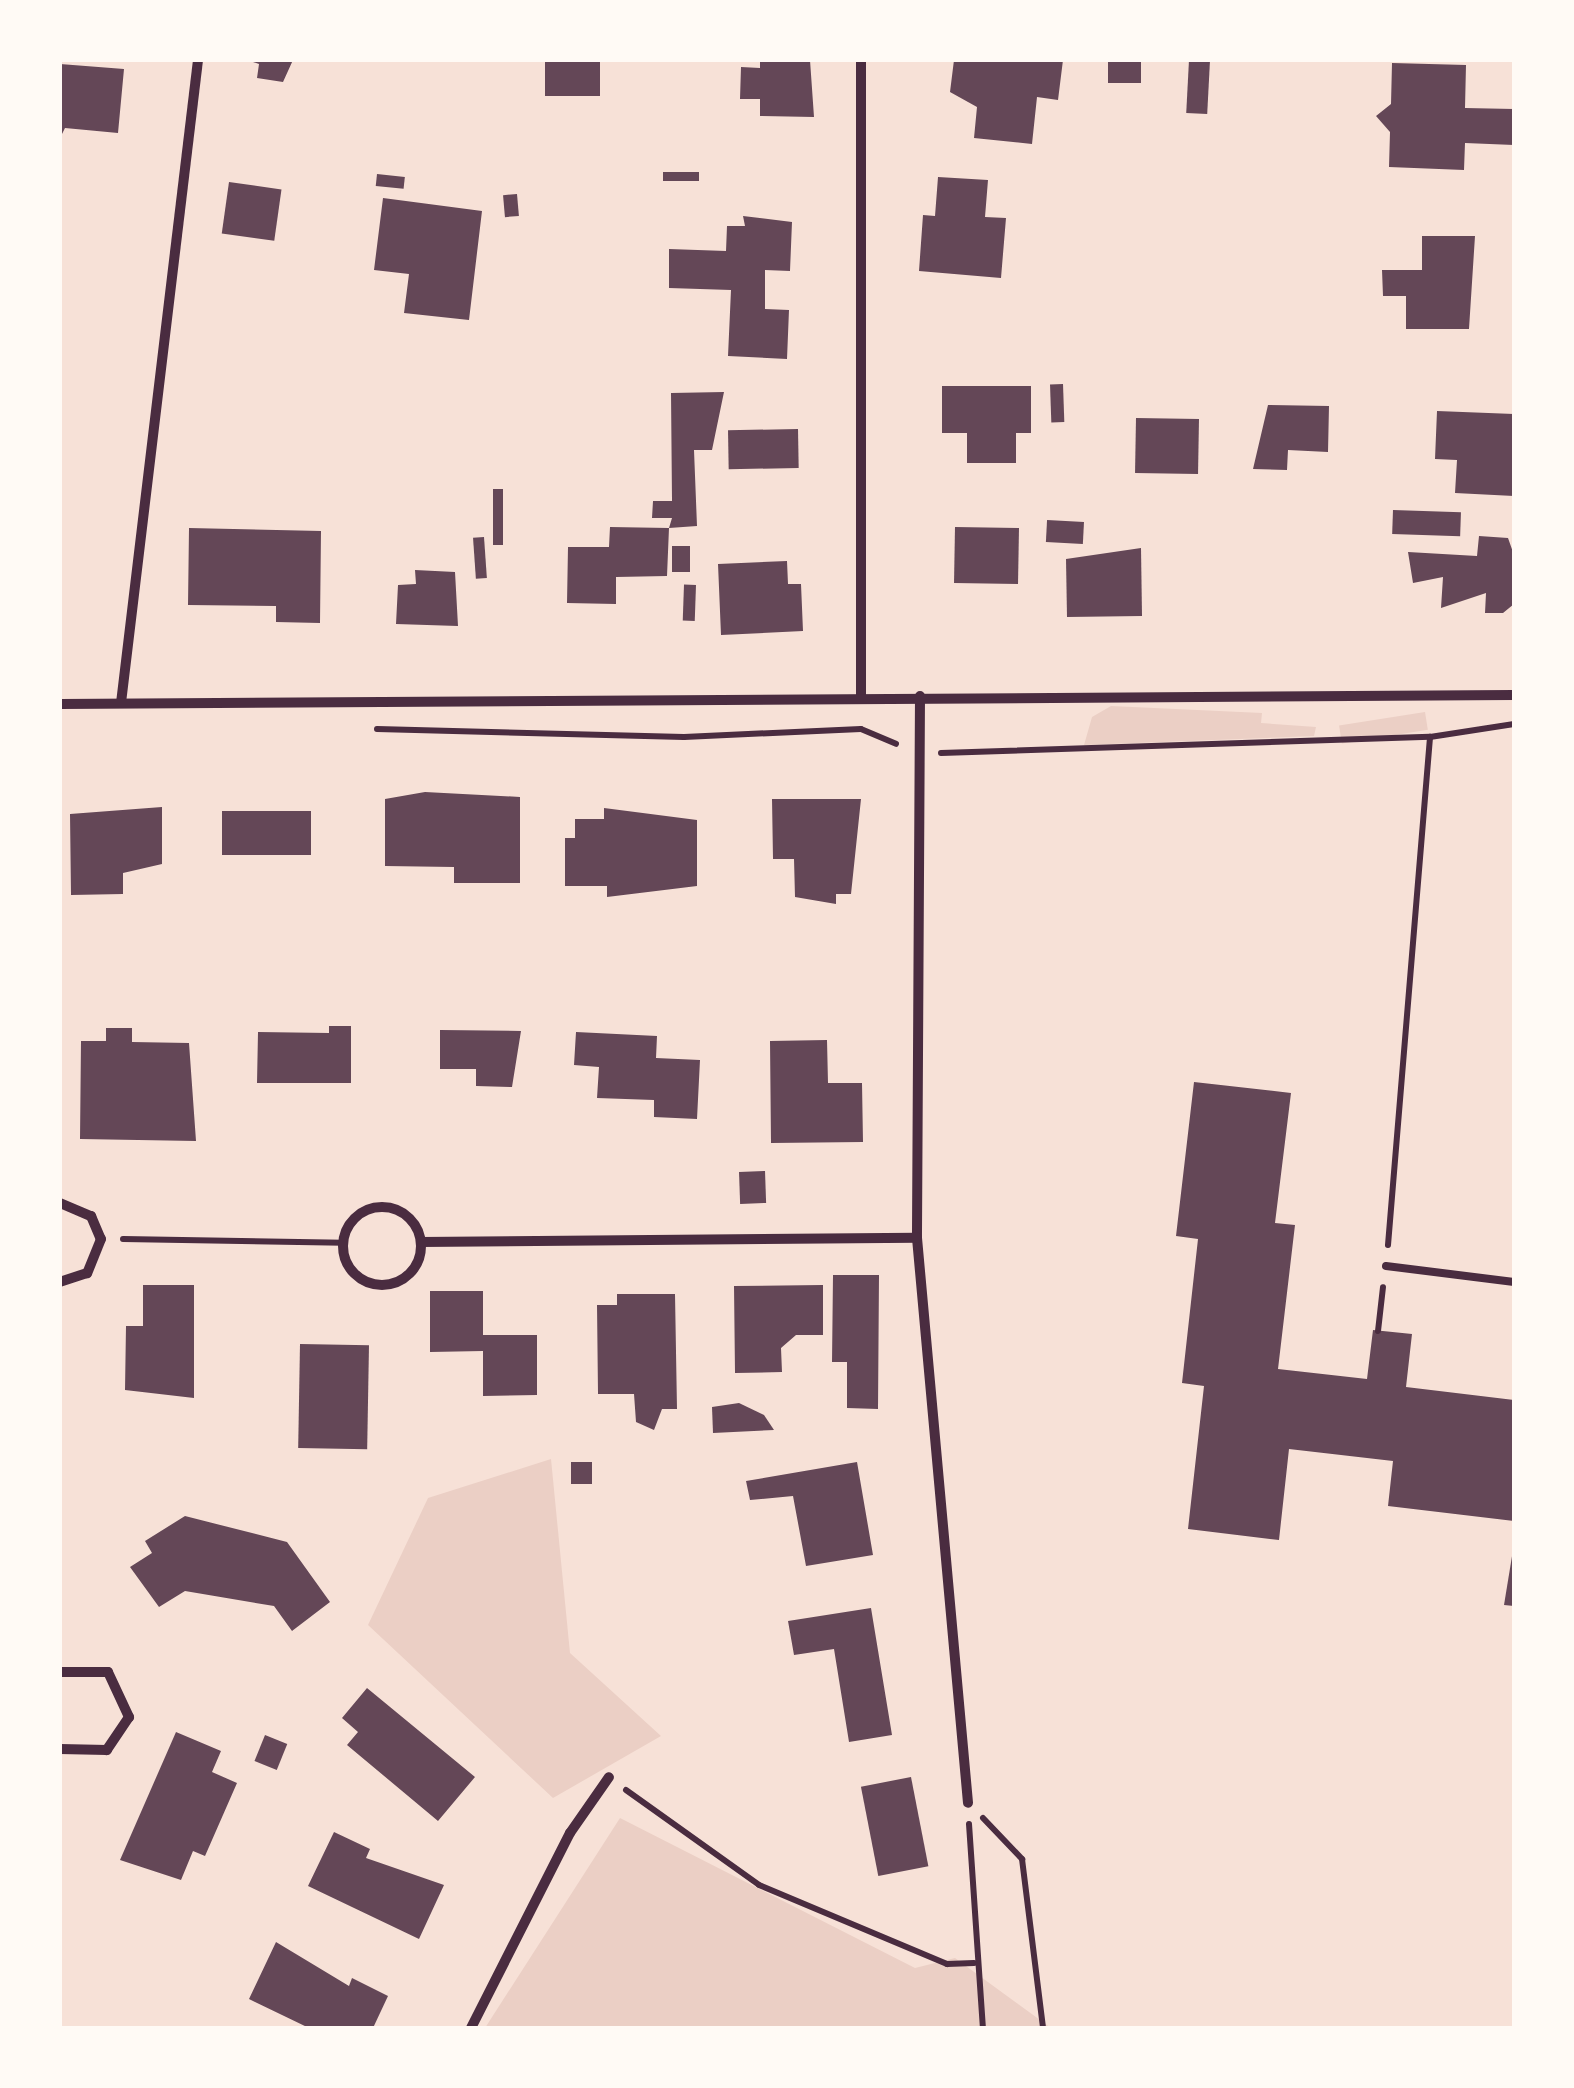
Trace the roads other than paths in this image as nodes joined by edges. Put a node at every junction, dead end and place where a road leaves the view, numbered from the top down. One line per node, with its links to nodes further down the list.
1 (198, 60): 7 (street)
2 (861, 60): 5 (street)
3 (1514, 694): 4 (street)
4 (920, 696): 5 (street); 9 (street)
5 (861, 697): 7 (street)
6 (60, 704): 7 (street)
7 (122, 704)
8 (60, 1204): 12 (street)
9 (918, 1238): 10 (street); 17 (street)
10 (422, 1242): 10 (street)
11 (1386, 1266): 13 (lane)
12 (60, 1282)
13 (1514, 1282)
14 (60, 1672): 15 (street)
15 (60, 1749)
16 (609, 1777): 18 (street)
17 (968, 1803)
18 (472, 2028)

